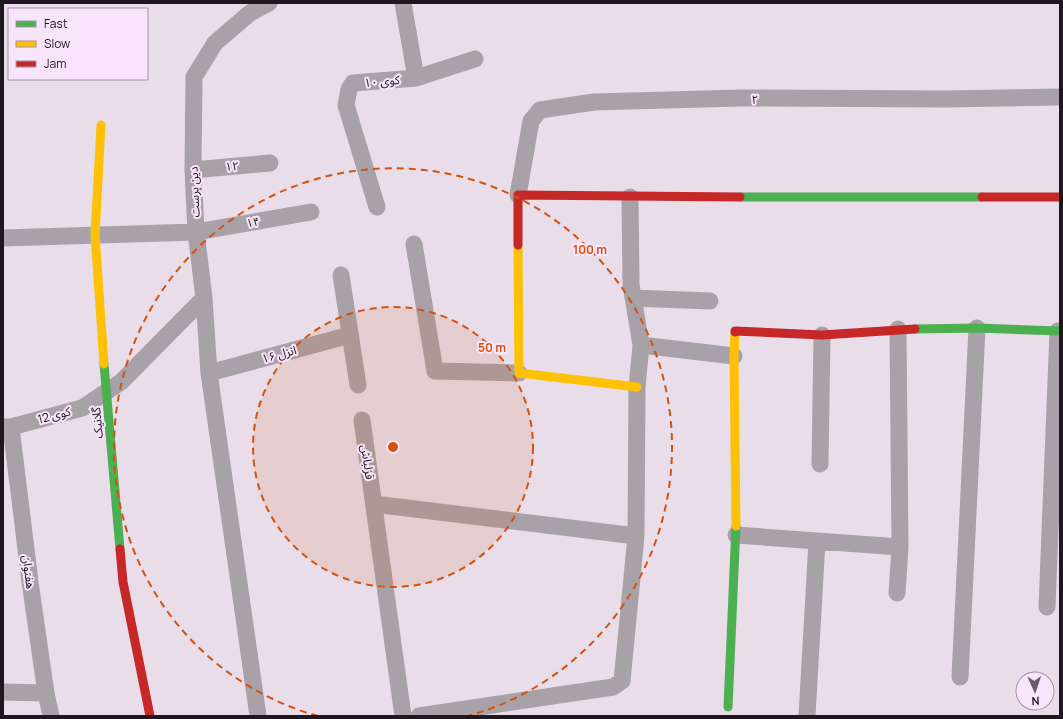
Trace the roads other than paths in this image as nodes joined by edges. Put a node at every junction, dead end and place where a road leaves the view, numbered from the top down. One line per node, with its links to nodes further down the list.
1 (269, 3): 8 (street, دین پرست)
2 (403, 3): 4 (street, کوی ۱۰)
3 (475, 59): 4 (street)
4 (416, 78): 12 (street, کوی ۱۰)
5 (1060, 97): 9 (street, ۲)
6 (101, 125): 15 (street, گلانیک)
7 (270, 163): 8 (street, ۱۲)
8 (193, 170): 14 (street, دین پرست)
9 (518, 195): 11 (street); 30 (street)
10 (1060, 196): 11 (street)
11 (630, 197): 20 (street)
12 (377, 207)
13 (311, 212): 14 (street, ۱۴)
14 (196, 232): 15 (street, ۱۴); 19 (street, دین پرست)
15 (95, 235): 16 (street, ۱۴); 33 (street, گلانیک)
16 (3, 238)
17 (414, 244): 30 (street)
18 (341, 275): 26 (street)
19 (204, 298): 29 (street, دین پرست); 33 (street, کوی 12)
20 (633, 298): 21 (street); 27 (street)
21 (710, 301)
22 (977, 328): 23 (street); 24 (street); 44 (street)
23 (898, 329): 25 (street); 41 (street)
24 (1059, 331): 43 (street)
25 (822, 335): 28 (street); 36 (street)
26 (350, 336): 29 (street, ۱۶ انزل); 31 (street)
27 (641, 345): 28 (street); 32 (street)
28 (734, 356): 38 (street)
29 (209, 373): 50 (street, دین پرست)
30 (519, 373): 32 (street)
31 (358, 385)
32 (637, 387): 39 (street)
33 (106, 392): 35 (street, کوی 12); 49 (street, گلانیک)
34 (362, 420): 37 (street, قزلباش)
35 (7, 427): 46 (street, هفتوان)
36 (820, 464)
37 (374, 504): 39 (street); 51 (street, قزلباش)
38 (736, 535): 40 (street); 47 (street)
39 (636, 536): 52 (street)
40 (817, 541): 41 (street); 53 (street)
41 (900, 547): 42 (street)
42 (897, 593)
43 (1047, 607)
44 (960, 677)
45 (3, 692): 46 (street)
46 (46, 693): 48 (street, هفتوان)
47 (728, 707)
48 (50, 716)
49 (150, 716)
50 (258, 716)
51 (403, 716)
52 (419, 716)
53 (807, 716)

